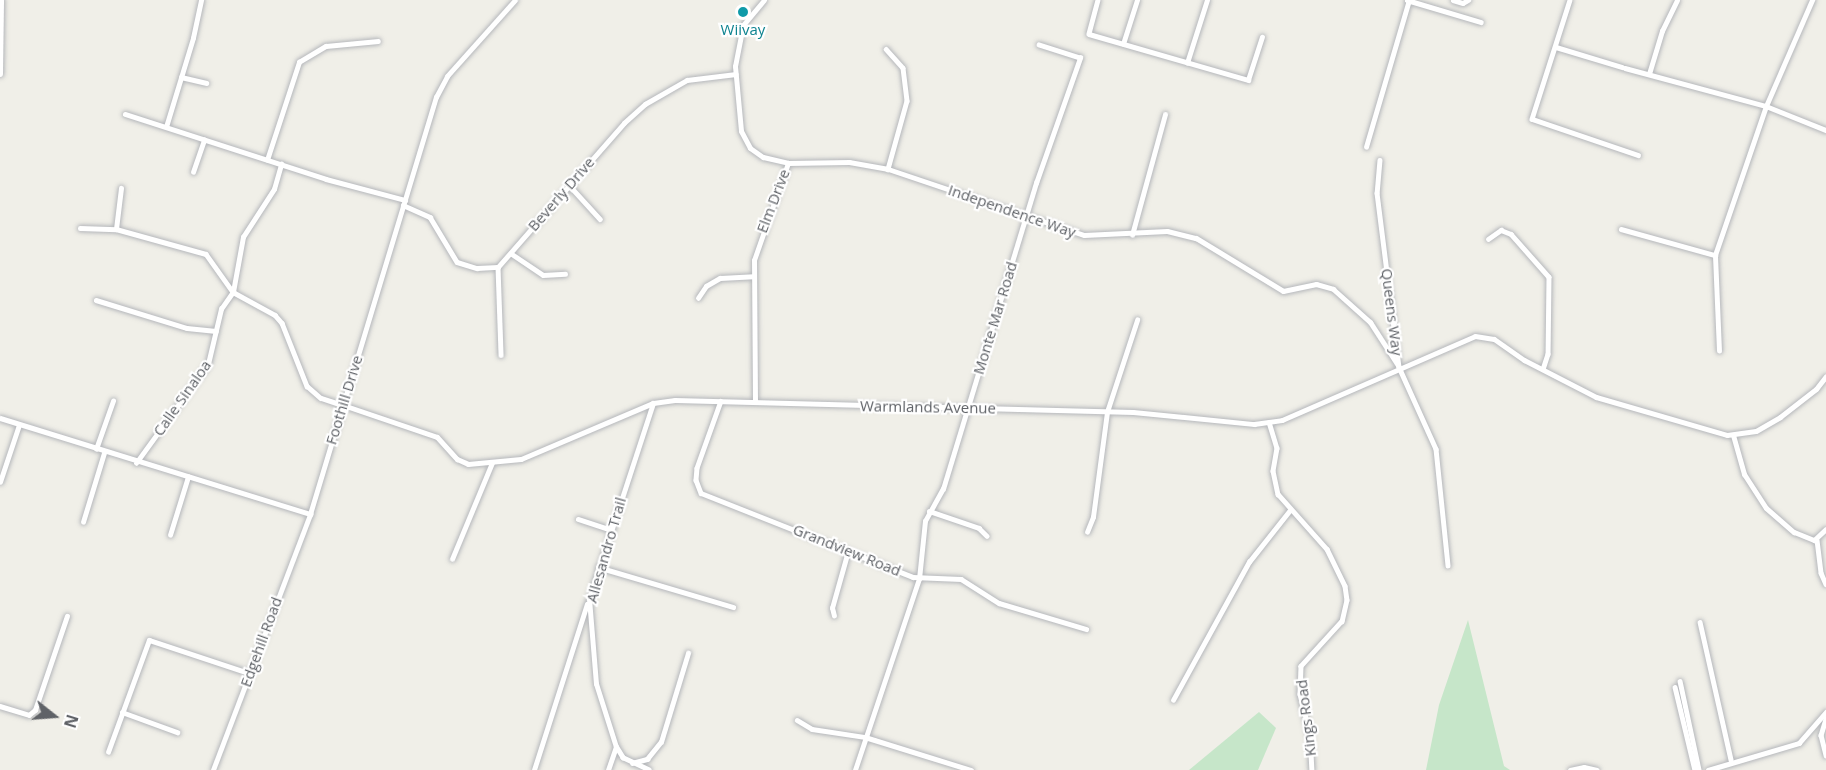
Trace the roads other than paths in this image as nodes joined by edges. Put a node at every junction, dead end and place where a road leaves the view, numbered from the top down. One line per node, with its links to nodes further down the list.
1 (1, 0): 15 (main road)
2 (201, 0): 26 (street)
3 (515, 0): 44 (street, Foothill Drive)
4 (764, 0): 24 (street, Elm Drive)
5 (1098, 0): 18 (street)
6 (1137, 0): 18 (street)
7 (1207, 0): 22 (street)
8 (1408, 0): 14 (street); 34 (street)
9 (1453, 0): 10 (street)
10 (1468, 0)
11 (1570, 0): 20 (street)
12 (1677, 0): 25 (street)
13 (1812, 0): 28 (street)
14 (1481, 22)
15 (0, 32): 23 (main road)
16 (1262, 37): 22 (street)
17 (378, 41): 36 (street)
18 (1123, 44): 22 (street)
19 (1039, 45): 45 (street, Monte Mar Road)
20 (1556, 47): 25 (street); 35 (street)
21 (886, 49): 40 (street)
22 (1187, 63)
23 (0, 74)
24 (736, 74): 38 (street, Elm Drive); 42 (street, Beverly Drive)
25 (1649, 74): 28 (street)
26 (181, 77): 27 (street); 31 (street)
27 (206, 83)
28 (1766, 106): 32 (street); 53 (street)
29 (125, 114): 31 (street)
30 (1165, 114): 50 (street)
31 (166, 127): 33 (street)
32 (1826, 130)
33 (204, 140): 36 (street); 41 (street)
34 (1366, 147)
35 (1638, 155)
36 (267, 160): 39 (street)
37 (1380, 160): 64 (street, Queens Way)
38 (788, 163): 40 (street, Independence Way); 56 (street, Elm Drive)
39 (281, 164): 44 (street); 57 (street, Calle Sinaloa)
40 (888, 169): 45 (street, Independence Way)
41 (193, 172)
42 (569, 184): 46 (street); 52 (street, Beverly Drive)
43 (122, 188): 48 (street)
44 (404, 203): 54 (street); 71 (street, Foothill Drive)
45 (1027, 217): 50 (street, Independence Way); 72 (street, Monte Mar Road)
46 (600, 219)
47 (80, 228): 48 (street, Warmlands Avenue)
48 (116, 229): 57 (street, Warmlands Avenue)
49 (1621, 229): 53 (street)
50 (1132, 235): 64 (street, Independence Way)
51 (1488, 239): 65 (street)
52 (512, 254): 54 (street, Beverly Drive); 55 (street)
53 (1715, 255): 62 (street)
54 (498, 267): 63 (street)
55 (566, 274)
56 (753, 276): 58 (street); 69 (street, Elm Drive)
57 (233, 292): 61 (street, Calle Sinaloa); 71 (street, Warmlands Avenue)
58 (698, 298)
59 (96, 300): 61 (street)
60 (1137, 320): 73 (street)
61 (216, 332): 80 (street, Calle Sinaloa)
62 (1719, 351)
63 (501, 355)
64 (1399, 367): 65 (street, Warmlands Avenue); 75 (street, Warmlands Avenue); 97 (street, Queens Way)
65 (1543, 369): 77 (street, Warmlands Avenue)
66 (1826, 376): 77 (street, Warmlands Avenue)
67 (113, 401): 78 (street)
68 (721, 401): 69 (street, Warmlands Avenue); 70 (street, Warmlands Avenue); 95 (street, Grandview Road)
69 (755, 402): 72 (street, Warmlands Avenue)
70 (653, 403): 81 (street, Warmlands Avenue); 89 (street, Allesandro Trail)
71 (343, 405): 81 (street, Warmlands Avenue); 86 (street, Foothill Drive)
72 (968, 408): 73 (street, Warmlands Avenue); 85 (street, Monte Mar Road)
73 (1107, 412): 75 (street, Warmlands Avenue); 91 (street)
74 (0, 418): 76 (street)
75 (1269, 422): 84 (street, Kings Road)
76 (19, 425): 78 (street); 83 (street)
77 (1733, 435): 94 (street)
78 (96, 450): 79 (street)
79 (104, 453): 80 (street); 88 (street)
80 (136, 463): 82 (street)
81 (492, 463): 96 (street)
82 (188, 477): 86 (street); 92 (street)
83 (0, 482)
84 (1290, 510): 111 (street); 130 (street, Kings Road)
85 (928, 511): 93 (street); 99 (street, Monte Mar Road)
86 (310, 514): 108 (street, Edgehill Road)
87 (579, 519): 89 (street)
88 (83, 522)
89 (609, 529): 98 (street, Allesandro Trail)
90 (1826, 529): 94 (street)
91 (1087, 532)
92 (170, 535)
93 (987, 536)
94 (1817, 540): 100 (street)
95 (848, 551): 99 (street, Grandview Road); 104 (street)
96 (452, 559)
97 (1448, 565)
98 (598, 567): 101 (street, Allesandro Trail); 102 (street)
99 (919, 579): 106 (street, Grandview Road); 118 (street, Monte Mar Road)
100 (1826, 584)
101 (589, 599): 119 (street, Allesandro Trail); 126 (street)
102 (733, 607)
103 (67, 616): 112 (street)
104 (834, 616)
105 (1700, 622): 122 (street)
106 (1086, 630)
107 (688, 652): 123 (street)
108 (249, 673): 113 (street); 125 (street, Edgehill Road)
109 (1680, 681): 133 (street)
110 (1675, 687): 133 (street)
111 (1173, 700)
112 (0, 706)
113 (122, 712): 117 (street); 120 (street)
114 (1826, 712): 122 (street)
115 (1826, 719): 121 (street)
116 (797, 720): 118 (street)
117 (177, 732)
118 (865, 737): 124 (street); 129 (street, Monte Mar Road)
119 (616, 747): 123 (street); 127 (street)
120 (108, 752)
121 (1826, 755)
122 (1731, 760): 134 (street)
123 (632, 763): 128 (street)
124 (968, 769)
125 (213, 770)
126 (534, 770)
127 (608, 770)
128 (649, 770)
129 (855, 770)
130 (1312, 770)
131 (1570, 770): 132 (street)
132 (1597, 770)
133 (1697, 770)
134 (1708, 770)

